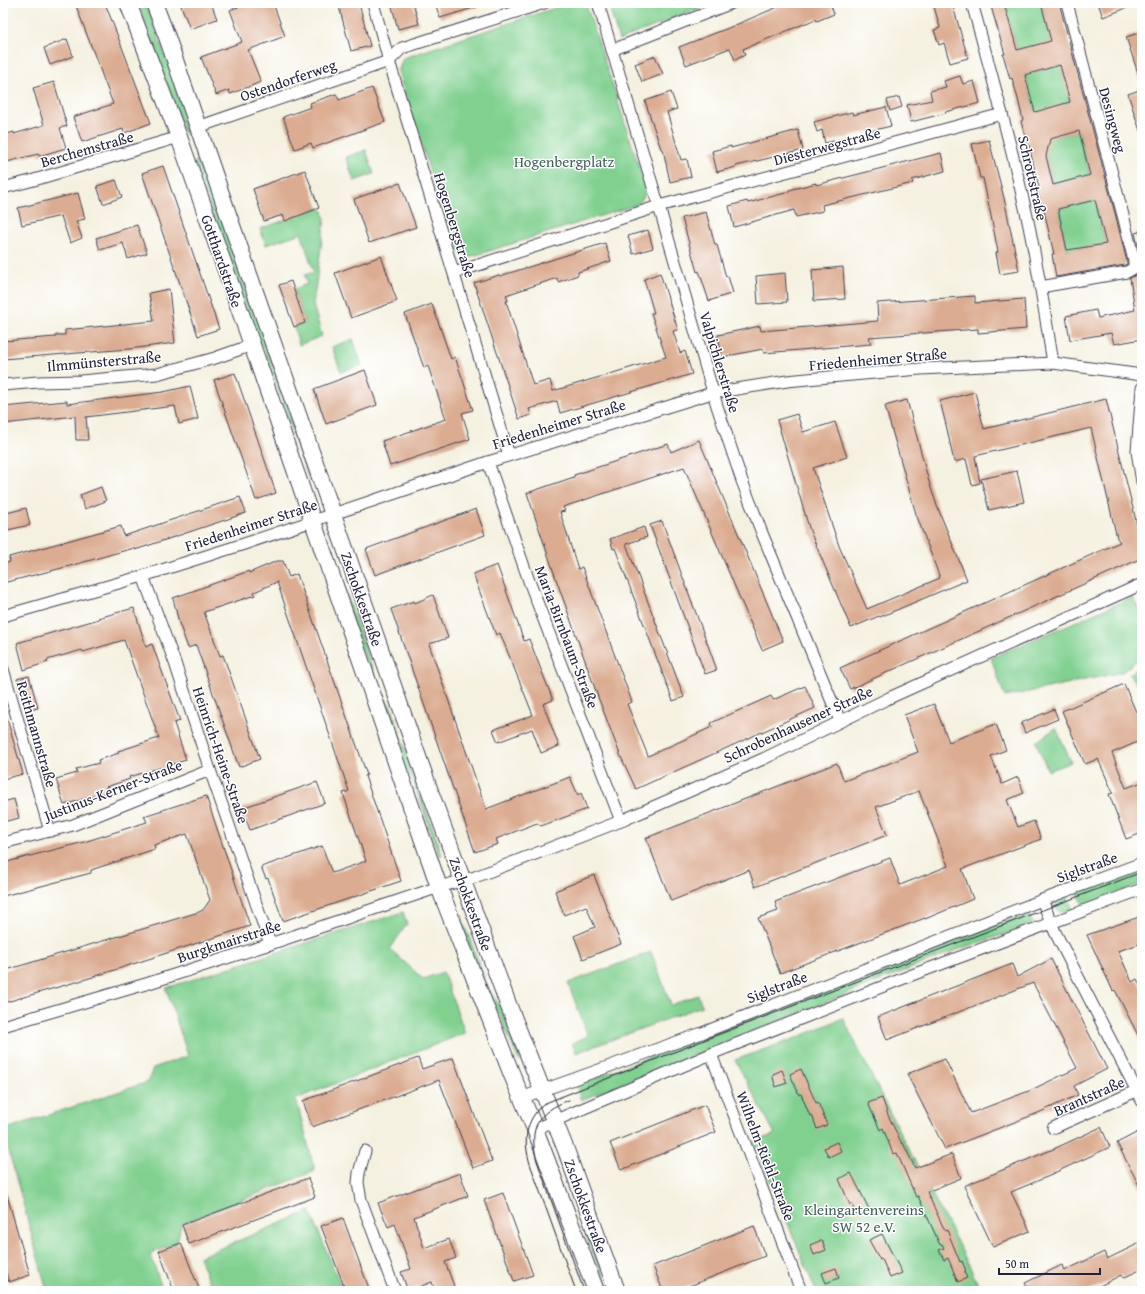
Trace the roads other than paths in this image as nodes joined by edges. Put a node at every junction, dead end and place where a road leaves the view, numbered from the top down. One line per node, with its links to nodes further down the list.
1 (128, 3): 13 (main road, Gotthardstraße)
2 (154, 3): 12 (main road, Gotthardstraße)
3 (373, 3): 10 (street, Hogenbergstraße)
4 (544, 3): 10 (street)
5 (598, 3): 9 (street, Valpichlerstraße)
6 (732, 3): 9 (street)
7 (972, 3): 11 (street, Schrottstraße)
8 (1067, 3): 17 (street, Desingweg)
9 (612, 50): 15 (street, Valpichlerstraße)
10 (389, 61): 12 (street, Ostendorferweg); 16 (street, Hogenbergstraße)
11 (1002, 114): 15 (street, Diesterwegstraße); 17 (street, Schrottstraße)
12 (198, 126): 27 (main road, Gotthardstraße)
13 (179, 137): 14 (street, Berchemstraße); 18 (main road, Gotthardstraße)
14 (3, 188)
15 (659, 206): 16 (street); 23 (street, Valpichlerstraße)
16 (454, 273): 24 (street, Hogenbergstraße)
17 (1040, 287): 19 (street, Schrottstraße)
18 (252, 345): 21 (street, Ilmmünsterstraße); 28 (main road, Gotthardstraße)
19 (1053, 363): 20 (street, Friedenheimer Straße); 23 (street, Friedenheimer Straße)
20 (1142, 375)
21 (3, 385)
22 (1142, 388): 26 (street)
23 (712, 393): 24 (street, Friedenheimer Straße); 33 (street, Valpichlerstraße)
24 (510, 455): 25 (street, Friedenheimer Straße)
25 (488, 462): 27 (street, Friedenheimer Straße); 35 (street, Maria-Birnbaum-Straße)
26 (1142, 482)
27 (332, 514): 28 (street, Friedenheimer Straße); 39 (main road, Zschokkestraße)
28 (313, 520): 29 (street, Friedenheimer Straße); 40 (main road, Zschokkestraße)
29 (143, 576): 31 (street, Friedenheimer Straße); 34 (street, Heinrich-Heine-Straße)
30 (1142, 584): 33 (street, Schrobenhausener Straße)
31 (3, 616)
32 (3, 669): 36 (street, Reithmannstraße)
33 (840, 721): 35 (street, Schrobenhausener Straße)
34 (210, 770): 36 (street, Justinus-Kerner-Straße); 44 (street, Heinrich-Heine-Straße)
35 (621, 821): 39 (street, Schrobenhausener Straße)
36 (50, 831): 37 (street, Justinus-Kerner-Straße)
37 (3, 843)
38 (1142, 863): 42 (street, Siglstraße)
39 (463, 881): 40 (street, Burgkmairstraße); 47 (main road, Zschokkestraße)
40 (439, 887): 44 (street, Burgkmairstraße); 49 (main road, Zschokkestraße)
41 (1142, 890): 43 (street)
42 (1042, 900): 43 (street); 47 (street, Siglstraße)
43 (1052, 924): 46 (street); 48 (street)
44 (270, 944): 45 (street, Burgkmairstraße)
45 (3, 1026)
46 (711, 1054): 51 (street); 58 (street, Wilhelm-Riehl-Straße)
47 (543, 1090): 49 (street, Siglstraße); 51 (main road, Zschokkestraße)
48 (1136, 1091): 50 (street); 52 (street, Brantstraße)
49 (521, 1098): 53 (main road, Zschokkestraße)
50 (1142, 1101)
51 (554, 1120): 53 (street); 57 (main road, Zschokkestraße)
52 (1053, 1128)
53 (535, 1129): 56 (main road, Zschokkestraße)
54 (365, 1152): 55 (street)
55 (395, 1291)
56 (596, 1291)
57 (617, 1291)
58 (801, 1291)

